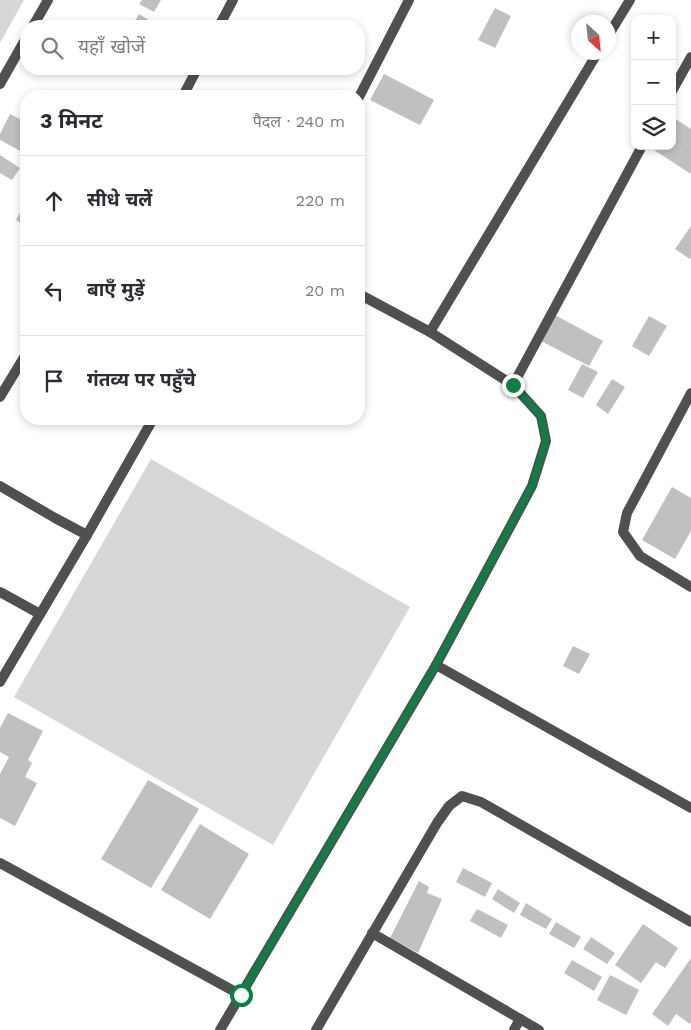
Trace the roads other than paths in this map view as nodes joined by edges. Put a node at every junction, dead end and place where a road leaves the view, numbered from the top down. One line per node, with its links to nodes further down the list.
1 (48, 0): 5 (street)
2 (233, 0): 6 (street)
3 (409, 0): 15 (street)
4 (630, 0): 7 (street)
5 (36, 20)
6 (222, 20)
7 (616, 23)
8 (20, 49): 12 (street)
9 (691, 57): 13 (street)
10 (593, 60): 18 (street)
11 (194, 75): 14 (street)
12 (0, 84)
13 (676, 84)
14 (185, 90)
15 (363, 90)
16 (640, 150): 20 (street)
17 (365, 297): 18 (street)
18 (430, 332): 20 (street)
19 (20, 364): 22 (street)
20 (513, 385): 29 (street)
21 (691, 394): 26 (street)
22 (0, 397)
23 (150, 425): 25 (street)
24 (0, 486): 25 (street)
25 (87, 535): 28 (street)
26 (691, 587)
27 (0, 592): 28 (street)
28 (40, 614): 30 (street)
29 (436, 665): 31 (street); 35 (street)
30 (0, 682)
31 (691, 808)
32 (0, 863): 35 (street)
33 (691, 922): 34 (street)
34 (372, 934): 36 (street); 38 (street)
35 (241, 995): 37 (street)
36 (520, 1019): 39 (street); 40 (street)
37 (220, 1030)
38 (316, 1030)
39 (514, 1030)
40 (539, 1030)

